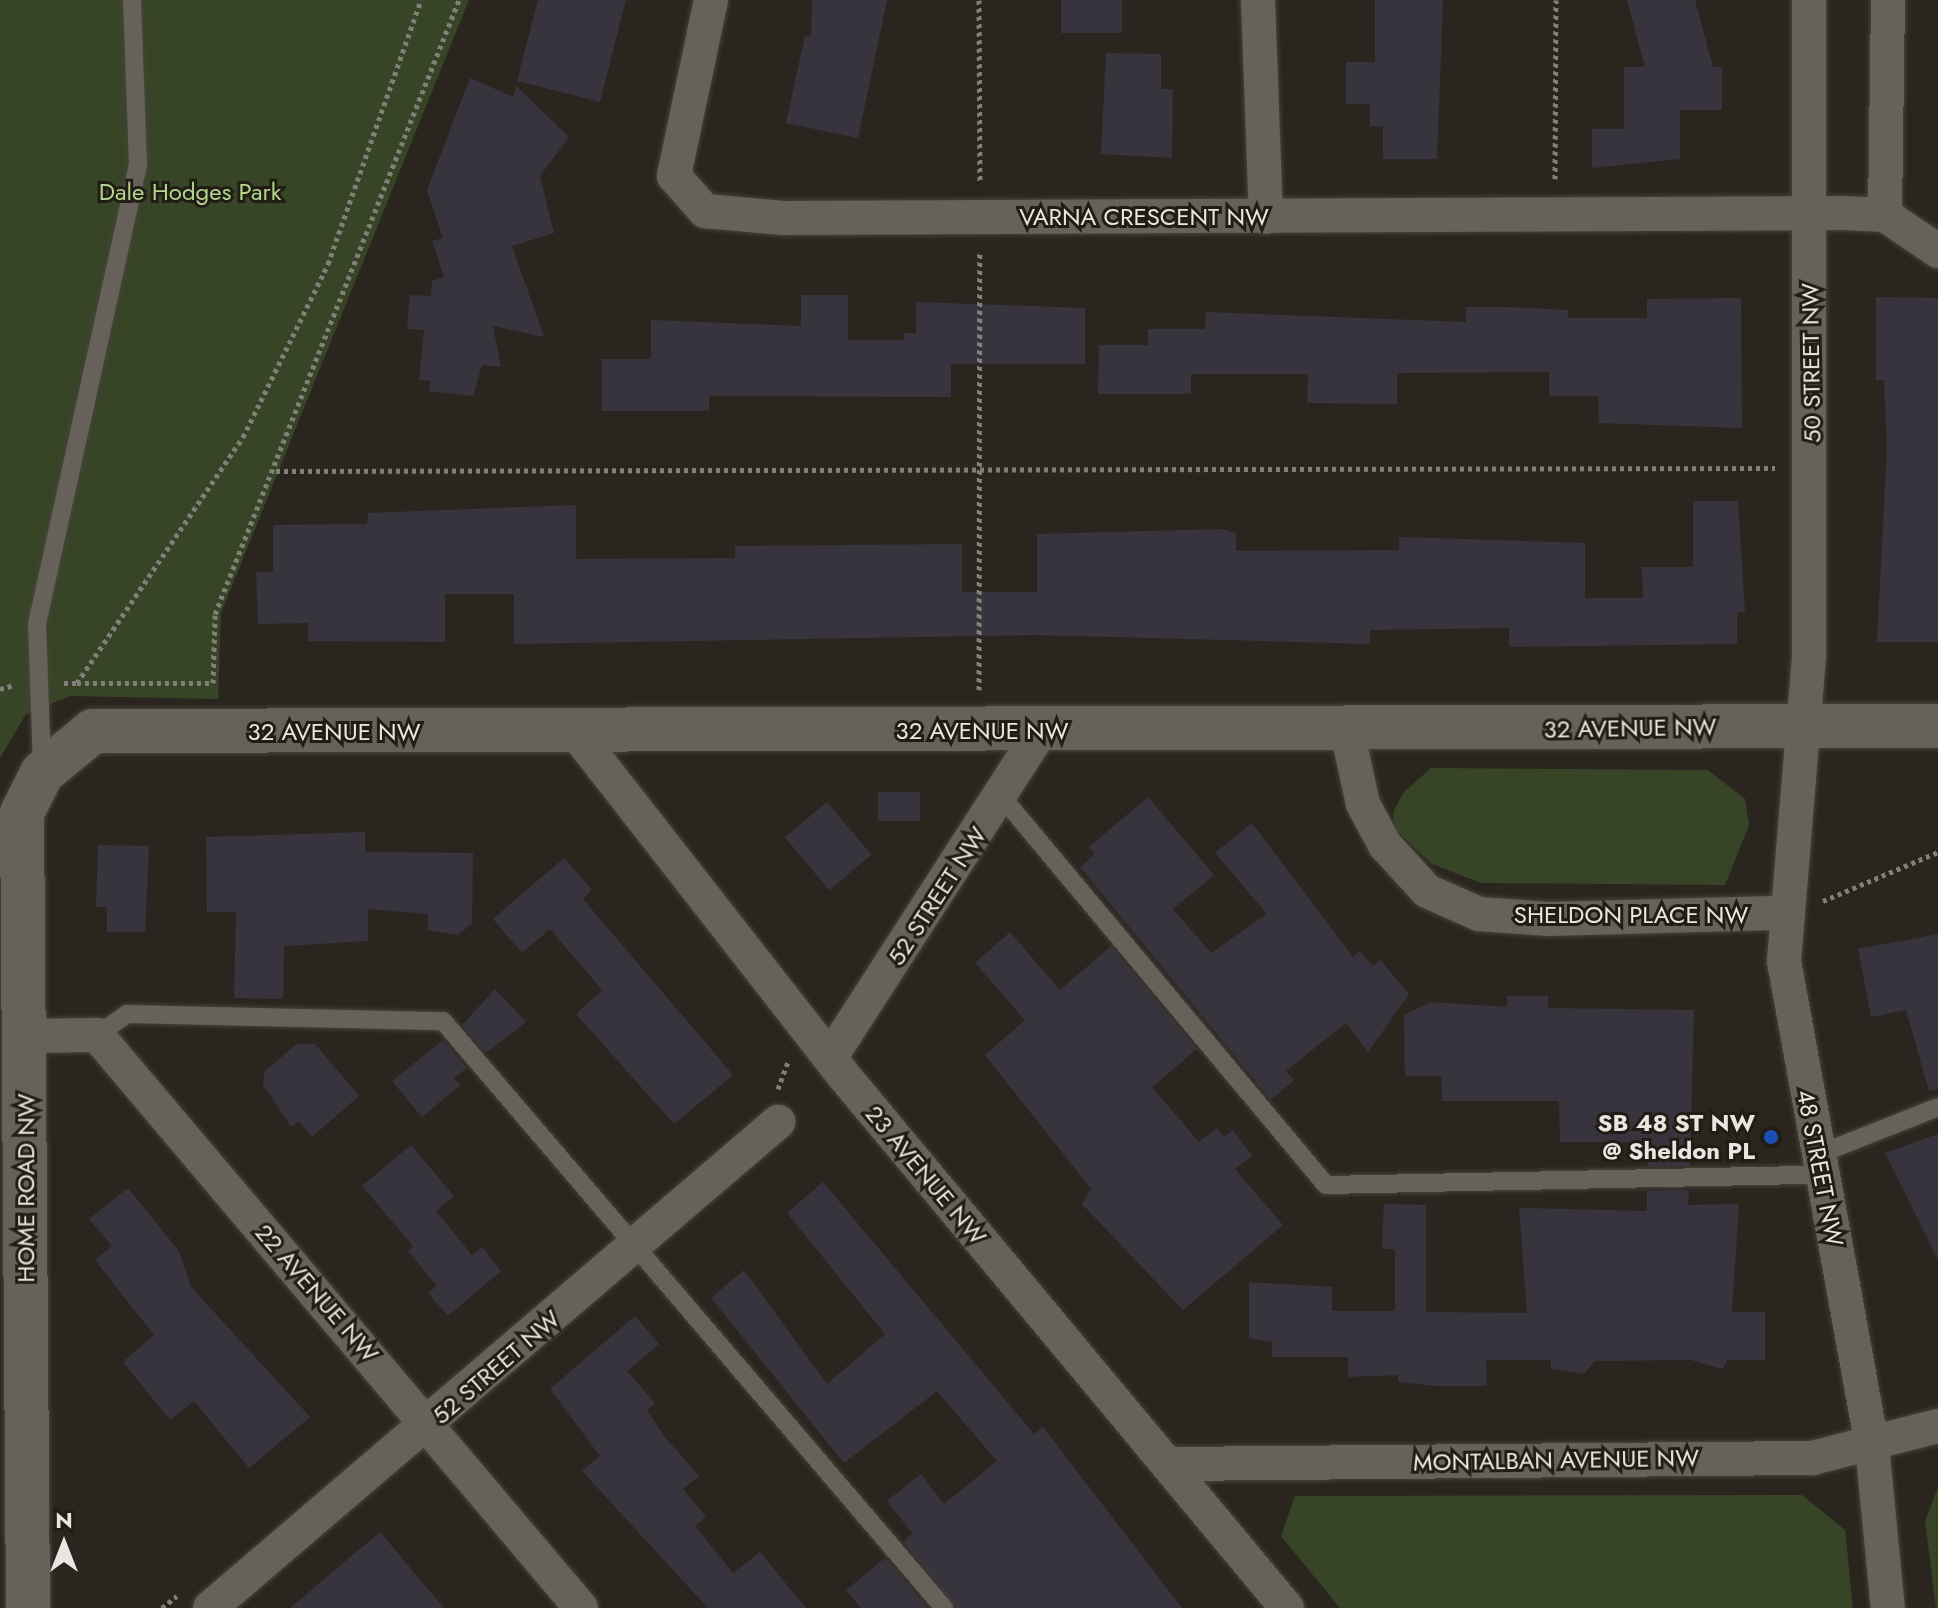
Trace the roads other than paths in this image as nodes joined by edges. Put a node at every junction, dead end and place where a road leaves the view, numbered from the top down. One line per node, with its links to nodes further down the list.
1 (132, 0): 15 (lane)
2 (711, 0): 8 (street, VARNA CRESCENT NW)
3 (1258, 0): 8 (street)
4 (1809, 0): 6 (street, 50 STREET NW)
5 (1888, 0): 7 (street)
6 (1810, 215): 7 (street, VARNA CRESCENT NW); 8 (street, VARNA CRESCENT NW); 10 (street, 50 STREET NW)
7 (1885, 215): 9 (street)
8 (1266, 217)
9 (1938, 251)
10 (1804, 726): 11 (street, 32 AVENUE NW); 13 (street, 32 AVENUE NW); 17 (street, 48 STREET NW)
11 (1938, 726)
12 (1041, 731): 13 (street, 32 AVENUE NW); 14 (street, 32 AVENUE NW); 16 (street, 52 STREET NW)
13 (1347, 731): 17 (street, SHELDON PLACE NW)
14 (576, 733): 15 (street, 32 AVENUE NW); 20 (street, 23 AVENUE NW)
15 (42, 773): 19 (street, HOME ROAD NW)
16 (1002, 797): 20 (street, 52 STREET NW); 23 (lane)
17 (1784, 913): 23 (street, 48 STREET NW)
18 (97, 1035): 19 (street); 24 (lane); 25 (street, 22 AVENUE NW)
19 (25, 1036): 30 (street, HOME ROAD NW)
20 (830, 1058): 28 (street, 23 AVENUE NW)
21 (1938, 1107): 23 (lane)
22 (778, 1122): 24 (street, 52 STREET NW)
23 (1819, 1165): 27 (street, 48 STREET NW)
24 (634, 1245): 25 (street, 52 STREET NW); 32 (lane)
25 (430, 1424): 29 (street, 52 STREET NW); 31 (street, 22 AVENUE NW)
26 (1938, 1426): 27 (street, MONTALBAN AVENUE NW)
27 (1872, 1446): 28 (street, MONTALBAN AVENUE NW); 34 (street, 48 STREET NW)
28 (1171, 1464): 33 (street, 23 AVENUE NW)
29 (217, 1606)
30 (28, 1608)
31 (581, 1608)
32 (944, 1608)
33 (1287, 1608)
34 (1888, 1608)

